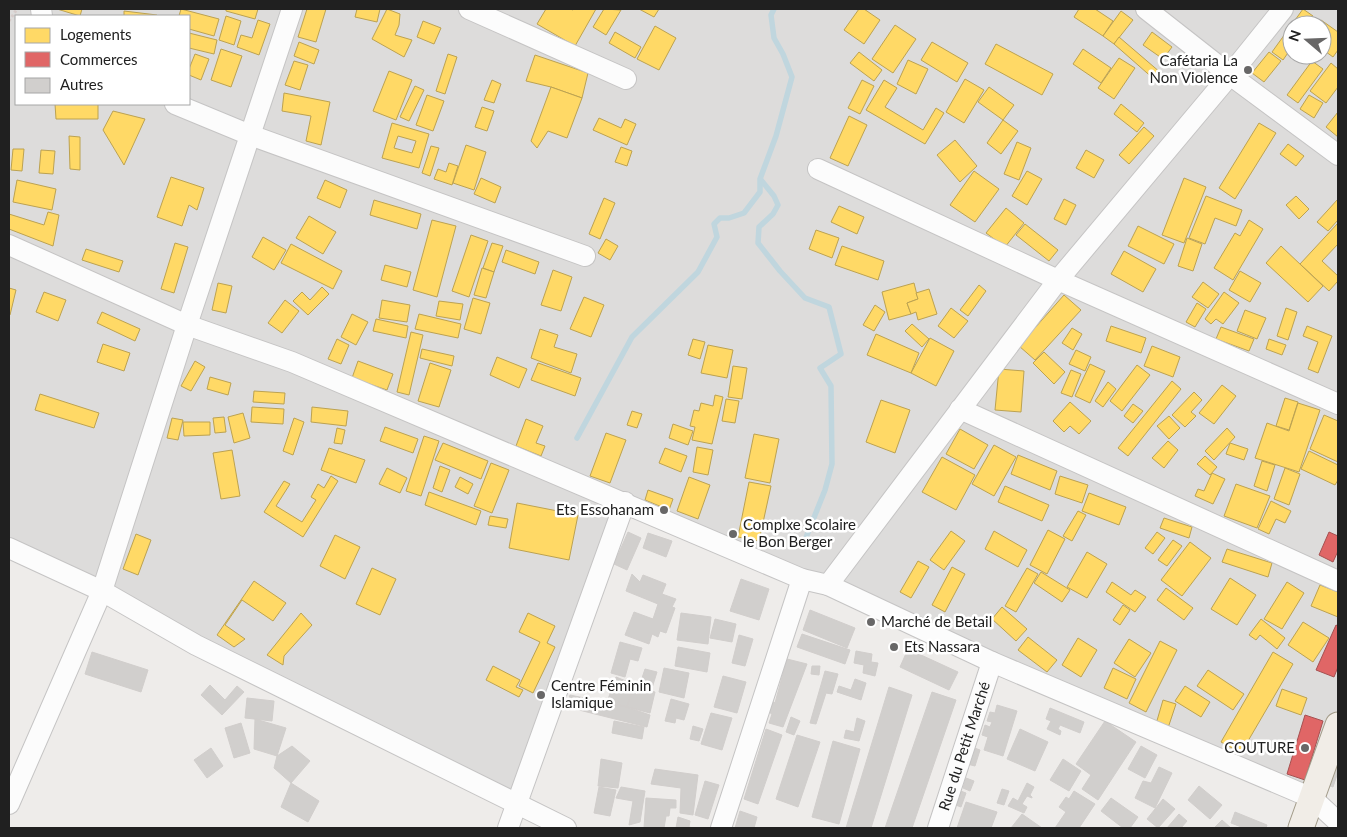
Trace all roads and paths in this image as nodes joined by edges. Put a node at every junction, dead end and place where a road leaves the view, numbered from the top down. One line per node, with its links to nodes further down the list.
1 (18, 9): 6 (path)
2 (292, 9): 10 (street)
3 (469, 9): 8 (street)
4 (1146, 9): 7 (street)
5 (1282, 9): 7 (street)
6 (9, 21)
7 (1230, 75): 11 (street); 15 (street)
8 (626, 79)
9 (177, 105): 10 (street)
10 (250, 135): 14 (street); 16 (street)
11 (1338, 155)
12 (818, 169): 15 (street)
13 (9, 245): 16 (street)
14 (584, 256)
15 (1058, 280): 17 (street); 18 (street)
16 (187, 325): 19 (street); 24 (street)
17 (1338, 404)
18 (960, 409): 22 (street); 23 (street)
19 (625, 502): 21 (street); 28 (street)
20 (9, 548): 24 (street)
21 (802, 579): 23 (street); 33 (street)
22 (1338, 581)
23 (828, 585): 25 (street)
24 (102, 591): 28 (street); 29 (street)
25 (992, 662): 27 (street); 34 (street, Rue du Petit Marché)
26 (1338, 725): 27 (main road)
27 (1312, 798): 30 (street); 35 (main road)
28 (517, 803): 31 (street); 32 (street)
29 (9, 804)
30 (1338, 822)
31 (508, 828)
32 (566, 828)
33 (721, 828)
34 (938, 828)
35 (1301, 828)

